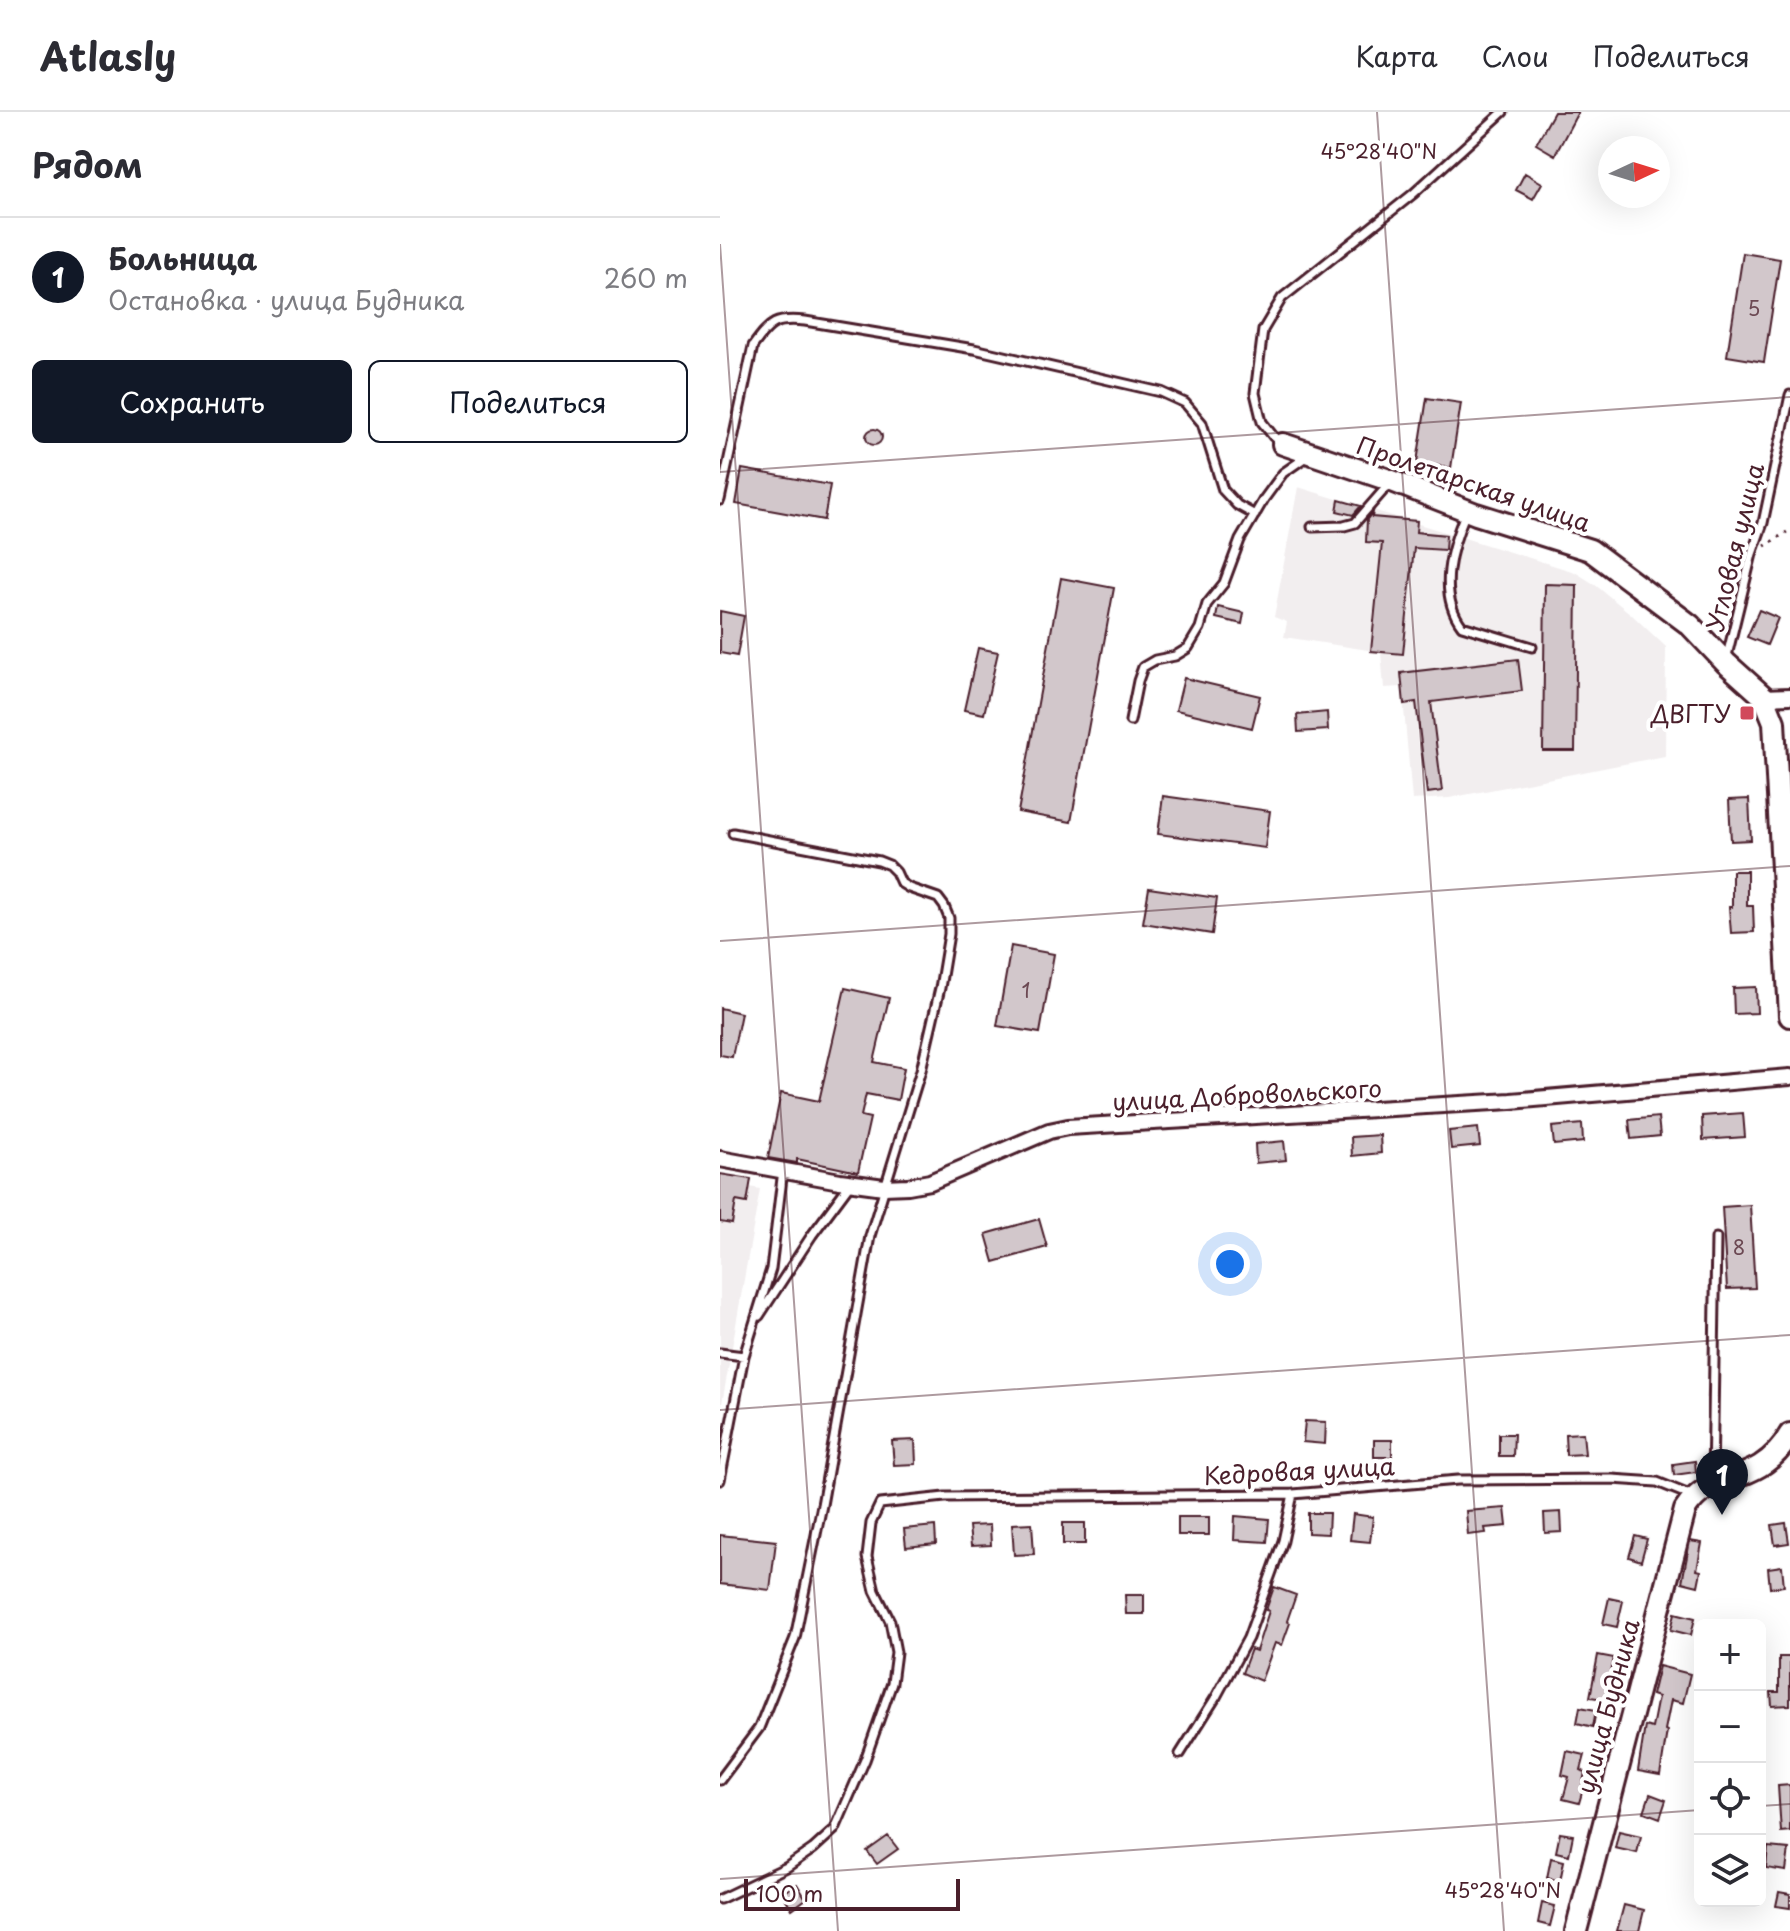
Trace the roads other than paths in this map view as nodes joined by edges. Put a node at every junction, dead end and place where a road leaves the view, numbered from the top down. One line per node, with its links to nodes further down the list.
1 (1503, 112): 3 (lane)
2 (1790, 395): 11 (lane, Угловая улица)
3 (1283, 444): 4 (street, Пролетарская улица)
4 (1311, 454): 5 (street, Пролетарская улица); 8 (lane)
5 (1392, 481): 7 (street, Пролетарская улица); 9 (lane)
6 (720, 500): 8 (lane)
7 (1467, 510): 10 (lane); 11 (street, Пролетарская улица)
8 (1255, 515): 14 (lane)
9 (1312, 527)
10 (1532, 647)
11 (1726, 663): 13 (street, Пролетарская улица)
12 (1790, 696): 13 (street)
13 (1764, 697): 16 (street)
14 (1130, 721)
15 (733, 833): 22 (lane)
16 (1789, 974): 17 (street)
17 (1790, 1016)
18 (1790, 1077): 22 (street, улица Добровольского)
19 (720, 1159): 20 (street, улица Добровольского)
20 (783, 1170): 21 (street, улица Добровольского); 24 (lane)
21 (851, 1182): 22 (street, улица Добровольского); 24 (lane)
22 (884, 1187): 32 (lane)
23 (1716, 1238): 29 (lane)
24 (754, 1323): 26 (lane)
25 (720, 1353): 26 (lane)
26 (744, 1356): 28 (lane)
27 (1790, 1434): 29 (street)
28 (720, 1480)
29 (1703, 1491): 30 (lane, Кедровая улица); 34 (street, улица Будника)
30 (1293, 1494): 31 (lane); 33 (lane, Кедровая улица)
31 (1180, 1754)
32 (720, 1780)
33 (720, 1899)
34 (1576, 1931)

